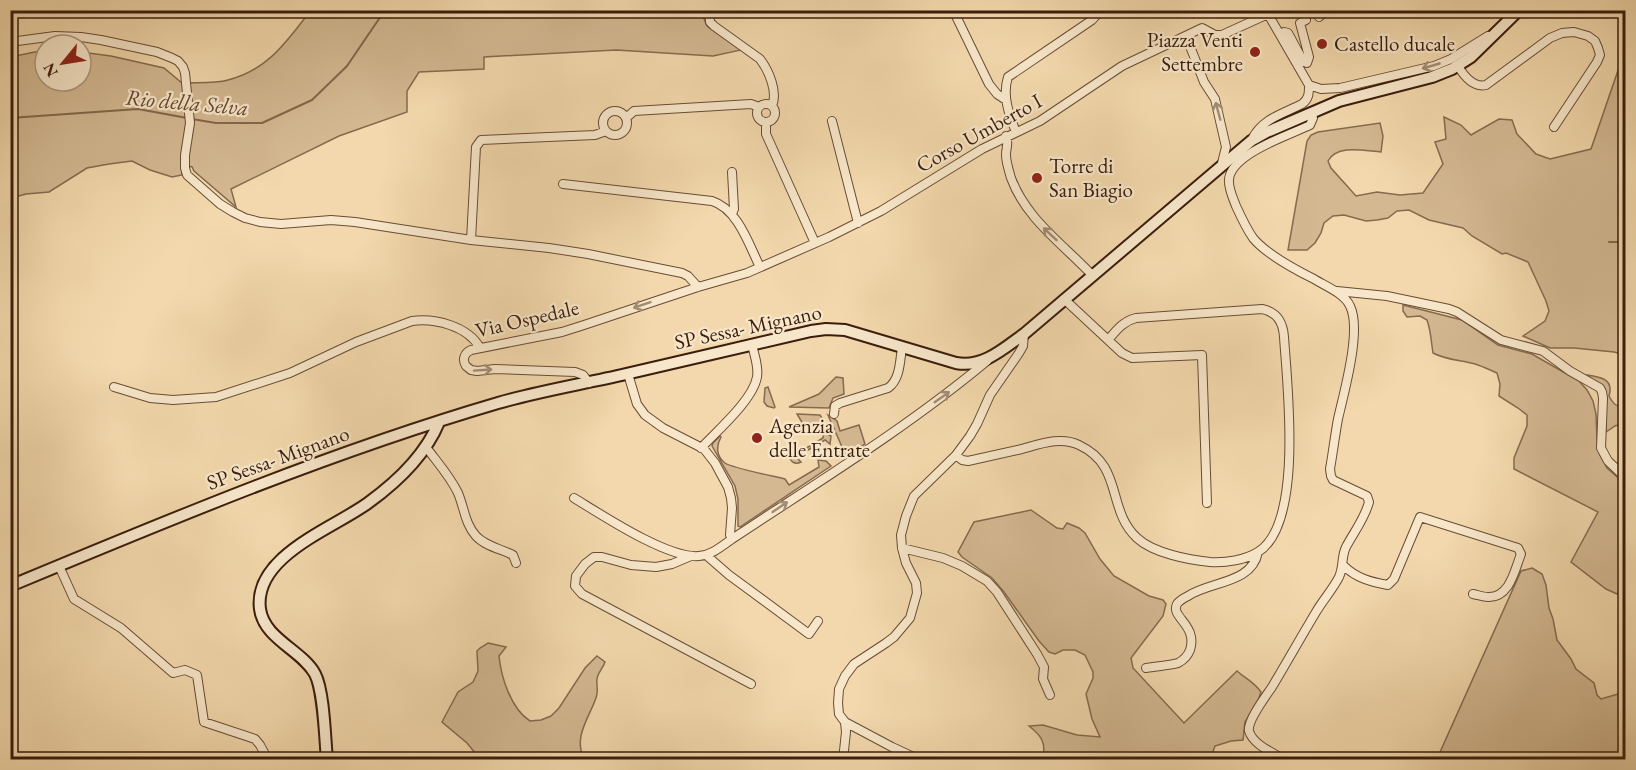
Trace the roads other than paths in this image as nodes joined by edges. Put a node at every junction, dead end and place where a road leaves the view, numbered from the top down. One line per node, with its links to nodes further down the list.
1 (709, 10): 16 (street)
2 (1101, 10): 15 (street)
3 (1327, 10): 7 (street)
4 (1519, 10): 9 (street, SP Sessa- Mignano)
5 (1268, 12): 10 (street); 11 (street, Corso Umberto I)
6 (956, 16): 15 (street)
7 (1318, 17)
8 (1306, 20): 10 (street)
9 (1500, 28): 13 (street, SP Sessa- Mignano); 14 (street, one-way to 14)
10 (1280, 34): 14 (street)
11 (1186, 36): 24 (street, Corso Umberto I); 27 (street, one-way to 11)
12 (10, 42): 32 (street)
13 (1458, 66): 18 (street, SP Sessa- Mignano); 22 (street)
14 (1309, 85): 26 (street)
15 (1006, 100): 24 (street)
16 (772, 106): 17 (street); 21 (street)
17 (759, 107): 19 (street); 21 (street)
18 (1311, 113): 26 (street, SP Sessa- Mignano); 37 (street)
19 (626, 117): 23 (street); 23 (street)
20 (832, 121): 31 (street)
21 (766, 122): 33 (street)
22 (1554, 127)
23 (606, 131): 32 (street)
24 (1016, 132): 25 (street, Corso Umberto I)
25 (1006, 136): 31 (street, Corso Umberto I); 35 (street, one-way to 25)
26 (1251, 141): 27 (street, SP Sessa- Mignano)
27 (1220, 167): 35 (street, SP Sessa- Mignano)
28 (732, 172): 30 (street)
29 (563, 184): 30 (street)
30 (732, 214): 34 (street)
31 (858, 223): 33 (street, Corso Umberto I)
32 (471, 240): 36 (street)
33 (816, 243): 34 (street, Corso Umberto I)
34 (759, 267): 36 (street, Corso Umberto I)
35 (1092, 275): 38 (street, SP Sessa- Mignano)
36 (698, 287): 43 (street, Via Ospedale, one-way to 43)
37 (1334, 291): 53 (street); 63 (street)
38 (1064, 299): 39 (street, SP Sessa- Mignano); 40 (street)
39 (1024, 334): 44 (street, SP Sessa- Mignano); 52 (street)
40 (1108, 340): 55 (street); 58 (street)
41 (752, 344): 42 (street, SP Sessa- Mignano); 45 (street, SP Sessa- Mignano); 51 (street)
42 (902, 347): 44 (street, SP Sessa- Mignano); 48 (street)
43 (480, 348): 46 (street, Via Ospedale, one-way to 46); 47 (street)
44 (990, 358): 56 (street, one-way to 44)
45 (628, 374): 46 (street, SP Sessa- Mignano); 51 (street)
46 (589, 383): 49 (street, SP Sessa- Mignano)
47 (114, 387)
48 (834, 414)
49 (439, 422): 50 (street); 62 (street, SP Sessa- Mignano)
50 (426, 447): 61 (street); 72 (street)
51 (700, 448): 56 (street)
52 (956, 456): 57 (street); 58 (street)
53 (1626, 478)
54 (574, 498): 60 (street)
55 (1208, 503)
56 (732, 539): 59 (street)
57 (902, 548): 69 (street); 70 (street)
58 (1258, 552): 67 (street)
59 (706, 555): 60 (street); 66 (street)
60 (691, 556): 68 (street)
61 (516, 562)
62 (59, 566): 64 (street, SP Sessa- Mignano); 71 (street)
63 (1344, 566): 65 (street); 75 (street)
64 (10, 586)
65 (1473, 594)
66 (818, 621)
67 (1146, 668)
68 (752, 684)
69 (1050, 694)
70 (845, 722): 73 (street); 74 (street)
71 (267, 759)
72 (327, 759)
73 (843, 759)
74 (920, 759)
75 (1285, 759)

